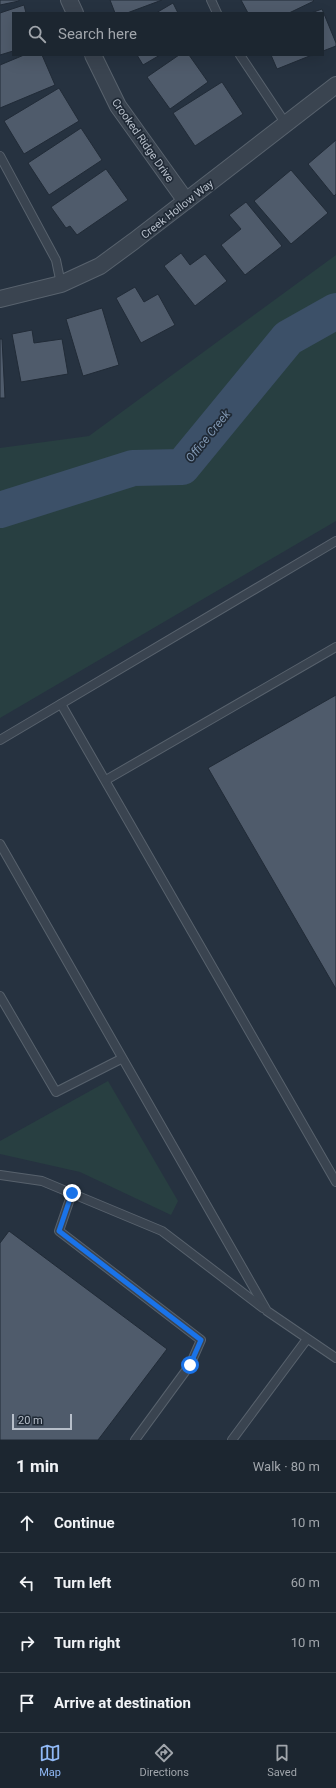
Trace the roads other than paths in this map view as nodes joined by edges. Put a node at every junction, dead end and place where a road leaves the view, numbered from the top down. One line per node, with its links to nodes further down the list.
1 (69, 0): 3 (street)
2 (211, 0): 4 (lane)
3 (75, 12)
4 (217, 12)
5 (93, 56): 10 (street, Crooked Ridge Drive)
6 (241, 56): 8 (lane)
7 (336, 85): 8 (street, Creek Hollow Way)
8 (286, 124): 10 (street, Creek Hollow Way)
9 (0, 156): 11 (lane)
10 (186, 201): 11 (street, Creek Hollow Way)
11 (61, 284): 12 (street, Creek Hollow Way)
12 (0, 299)
13 (336, 541): 15 (lane)
14 (336, 647): 17 (lane)
15 (61, 704): 16 (lane); 17 (lane)
16 (0, 740)
17 (106, 780): 22 (lane)
18 (0, 844): 20 (lane)
19 (0, 996): 20 (lane)
20 (121, 1059): 24 (lane)
21 (0, 1175): 23 (lane)
22 (336, 1182)
23 (72, 1193): 24 (lane); 27 (lane)
24 (267, 1311): 25 (lane)
25 (307, 1339): 26 (lane); 28 (lane)
26 (336, 1358)
27 (135, 1440)
28 (232, 1440)

